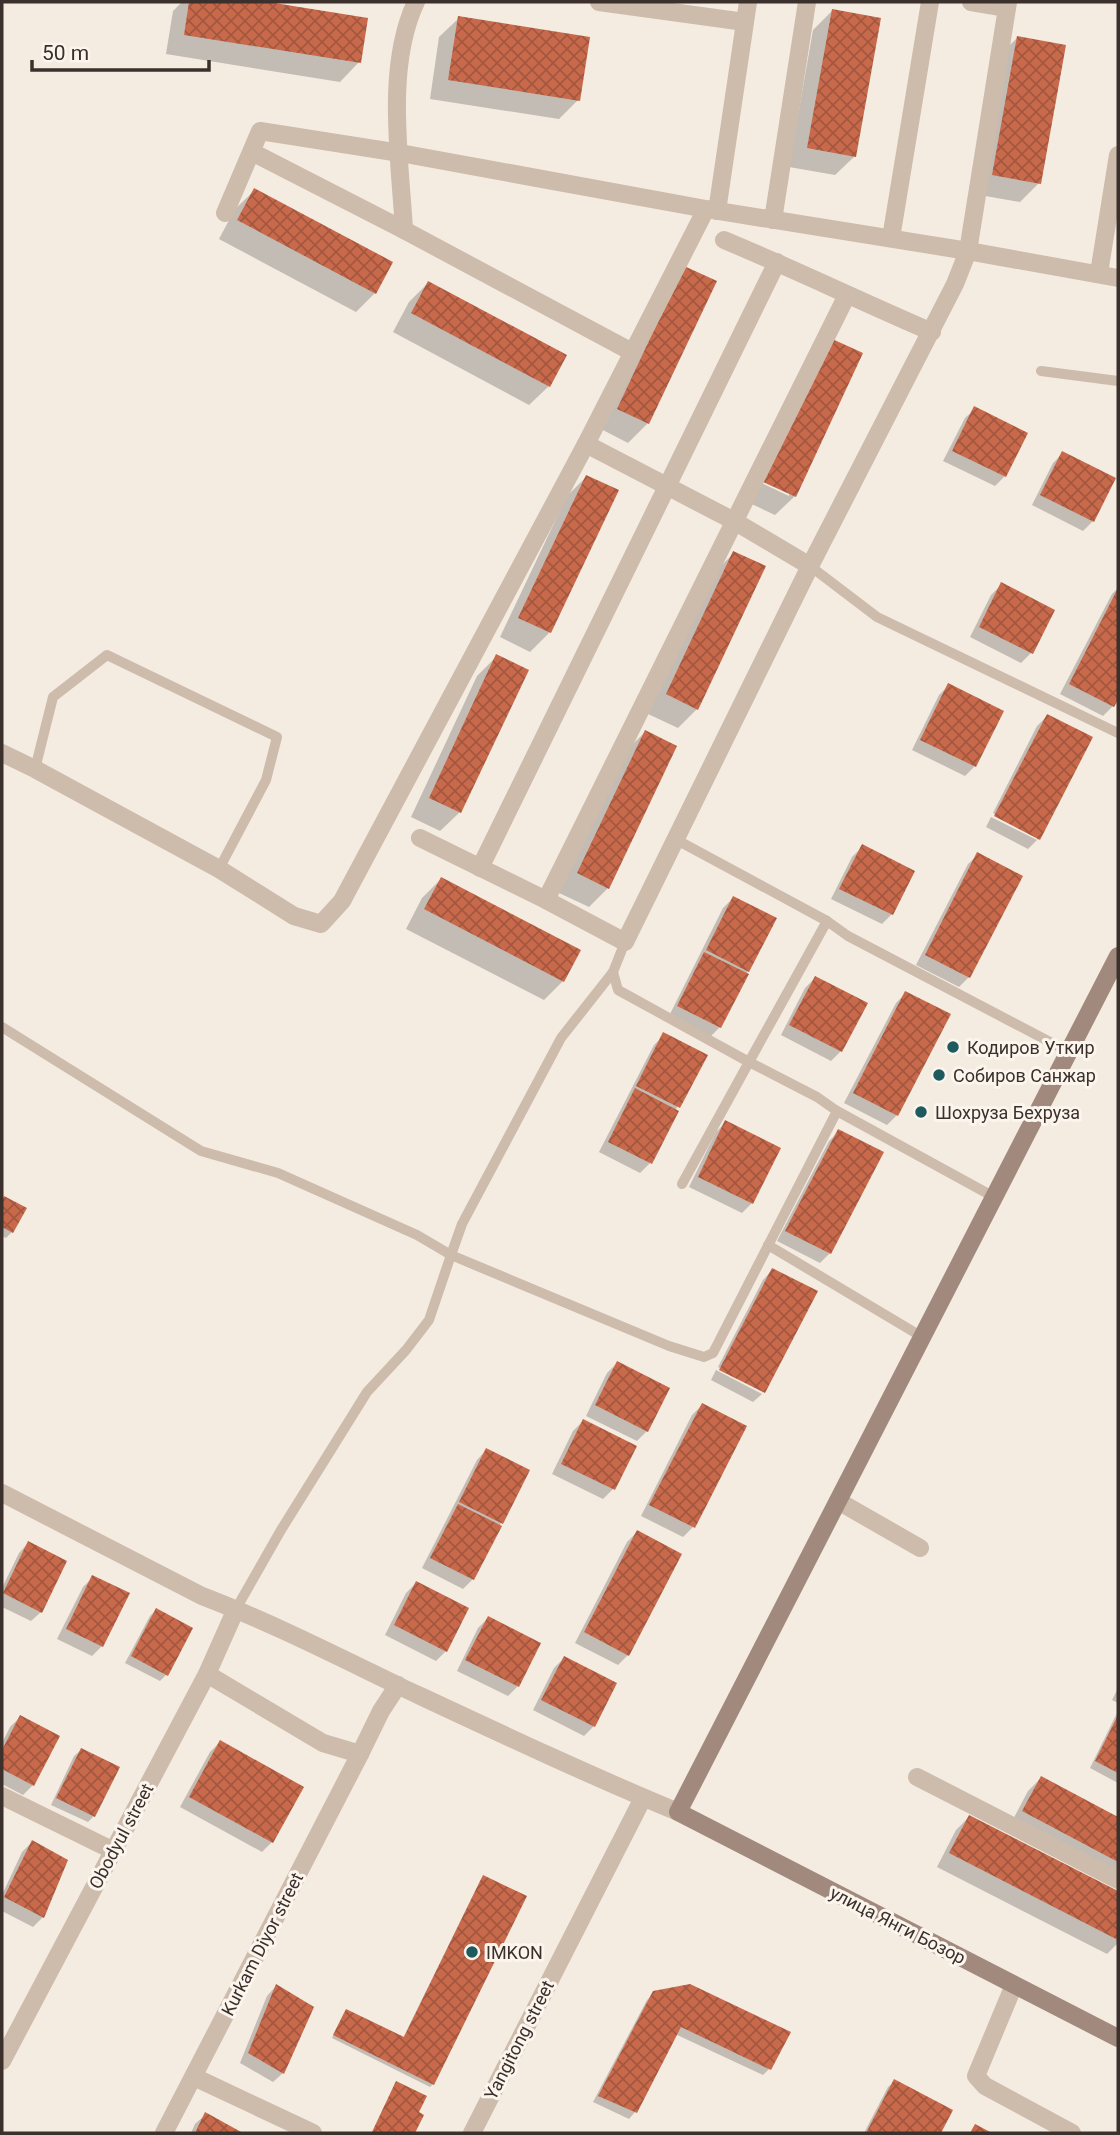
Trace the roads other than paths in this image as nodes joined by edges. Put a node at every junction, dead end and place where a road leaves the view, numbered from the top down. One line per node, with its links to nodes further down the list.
1 (416, 2): 10 (street)
2 (599, 2): 8 (street)
3 (748, 2): 8 (street)
4 (807, 2): 14 (street)
5 (930, 2): 16 (street)
6 (971, 2): 7 (street)
7 (1008, 5): 18 (street)
8 (746, 22): 12 (street)
9 (251, 152): 10 (street); 13 (street); 15 (street)
10 (400, 153): 12 (street); 15 (street)
11 (1118, 155): 20 (street)
12 (712, 210): 14 (street); 24 (street)
13 (225, 213)
14 (773, 220): 16 (street)
15 (404, 230): 24 (street)
16 (891, 239): 18 (street)
17 (724, 240): 19 (street)
18 (968, 251): 20 (street); 23 (street)
19 (777, 262): 22 (street); 28 (street)
20 (1099, 274): 21 (street)
21 (1118, 278)
22 (847, 295): 23 (street); 29 (street)
23 (932, 332): 30 (street)
24 (632, 352): 27 (street)
25 (1041, 371): 26 (lane)
26 (1118, 381)
27 (586, 444): 28 (street); 37 (street)
28 (668, 486): 29 (street); 36 (street)
29 (734, 521): 30 (street); 38 (street)
30 (810, 566): 31 (lane); 35 (street)
31 (1118, 733)
32 (2, 753): 33 (street)
33 (35, 769): 37 (street); 37 (lane)
34 (420, 838): 36 (street)
35 (676, 839): 39 (lane); 40 (street)
36 (480, 868): 38 (street)
37 (219, 869)
38 (546, 900): 40 (street)
39 (827, 921): 44 (lane); 45 (lane)
40 (625, 942): 42 (lane)
41 (1118, 956): 44 (street)
42 (613, 972): 45 (lane); 50 (lane)
43 (2, 1027): 50 (lane)
44 (1069, 1052): 48 (street)
45 (749, 1062): 46 (lane); 47 (lane)
46 (837, 1111): 48 (lane); 49 (lane)
47 (682, 1184)
48 (994, 1198): 51 (street)
49 (768, 1245): 50 (lane); 51 (lane)
50 (451, 1255): 55 (lane)
51 (924, 1338): 53 (street)
52 (2, 1493): 55 (street)
53 (838, 1501): 54 (street); 62 (street)
54 (919, 1548)
55 (236, 1609): 56 (street, Obodyul street); 57 (street)
56 (206, 1674): 58 (street); 63 (street, Obodyul street)
57 (398, 1685): 58 (street, Kurkam Diyor street); 61 (street)
58 (360, 1754): 68 (street, Kurkam Diyor street)
59 (917, 1777): 64 (street)
60 (2, 1796): 63 (street)
61 (643, 1798): 62 (street); 71 (street, Yangitong street)
62 (678, 1812): 65 (street, улица Янги Бозор)
63 (114, 1851): 67 (street, Obodyul street)
64 (1118, 1880)
65 (1014, 1985): 66 (street, улица Янги Бозор); 72 (street)
66 (1118, 2038)
67 (2, 2060)
68 (194, 2077): 69 (street, Kurkam Diyor street); 70 (street)
69 (164, 2133)
70 (313, 2133)
71 (472, 2133)
72 (1072, 2133)

